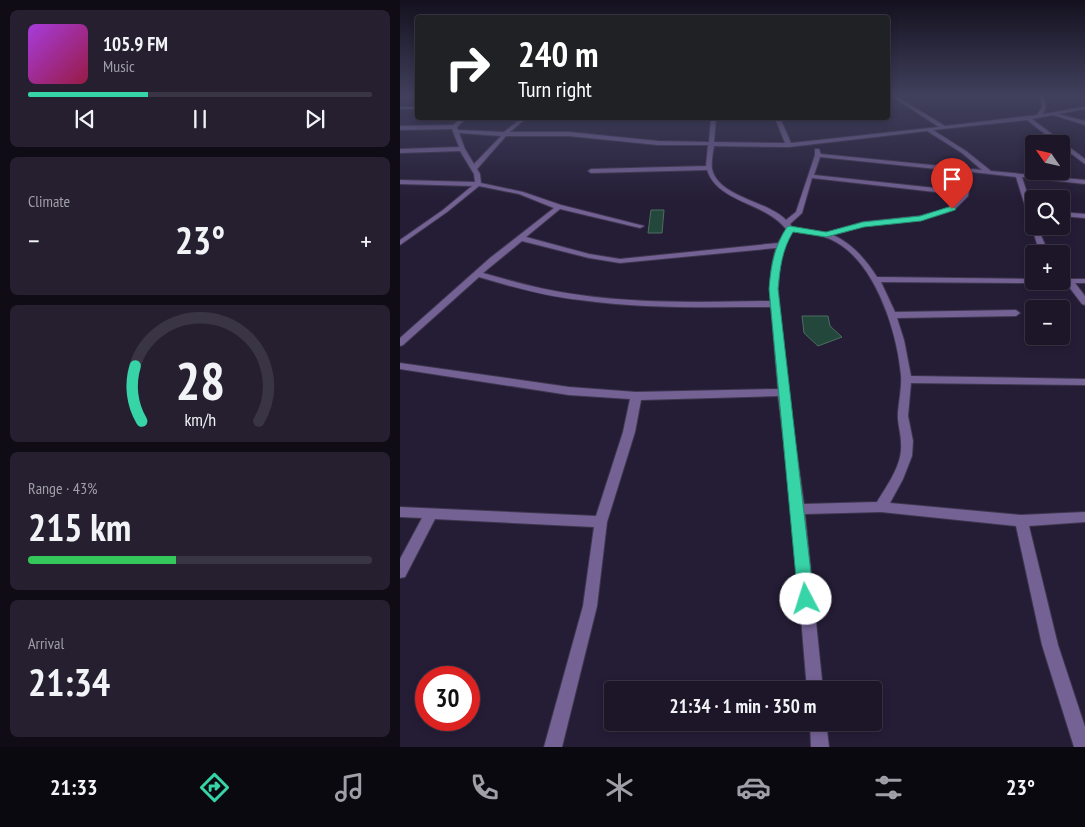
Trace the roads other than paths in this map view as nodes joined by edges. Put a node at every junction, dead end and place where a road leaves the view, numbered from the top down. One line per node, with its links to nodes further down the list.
1 (455, 131): 13 (street)
2 (473, 131): 9 (street)
3 (509, 131): 9 (street)
4 (714, 131): 10 (street)
5 (783, 131): 12 (street)
6 (913, 131): 11 (street)
7 (930, 131): 21 (street)
8 (1045, 131): 16 (street)
9 (505, 134): 10 (street); 18 (street)
10 (713, 144): 12 (street); 17 (street)
11 (812, 144): 12 (street); 15 (street)
12 (789, 145)
13 (462, 149): 14 (street); 18 (street)
14 (400, 151)
15 (818, 154): 20 (street); 23 (street)
16 (1085, 162)
17 (709, 168): 19 (street); 33 (street)
18 (473, 169): 26 (street)
19 (591, 171)
20 (969, 171): 21 (street); 27 (street)
21 (990, 173): 22 (street)
22 (1018, 175): 25 (street); 28 (street)
23 (810, 176): 27 (street); 33 (street)
24 (400, 182): 26 (street)
25 (1085, 182)
26 (478, 184): 29 (street); 36 (street)
27 (965, 193): 34 (street)
28 (1025, 194)
29 (559, 208): 32 (street); 35 (street)
30 (1070, 215): 31 (street)
31 (1085, 216)
32 (640, 226)
33 (789, 226): 34 (street); 37 (street)
34 (826, 235): 39 (street)
35 (520, 238): 37 (street); 38 (street)
36 (400, 243)
37 (781, 245): 45 (street)
38 (477, 274): 45 (street); 48 (street)
39 (874, 279): 40 (street); 47 (street)
40 (1025, 280)
41 (1070, 281): 42 (street)
42 (1085, 282)
43 (1070, 286): 44 (street)
44 (1085, 302)
45 (775, 304): 52 (street)
46 (1016, 314): 47 (street)
47 (892, 315): 50 (street)
48 (400, 343)
49 (400, 366): 53 (street)
50 (906, 379): 51 (street); 54 (street)
51 (1085, 382)
52 (783, 392): 53 (street); 55 (street)
53 (636, 396): 60 (street)
54 (881, 507): 55 (street); 59 (street)
55 (798, 509): 62 (street)
56 (400, 512): 57 (street)
57 (431, 514): 60 (street); 61 (street)
58 (1085, 517): 59 (street)
59 (1021, 520): 66 (street)
60 (601, 522): 64 (street)
61 (400, 572)
62 (814, 681)
63 (819, 731): 65 (street)
64 (552, 747)
65 (820, 747)
66 (1083, 747)

